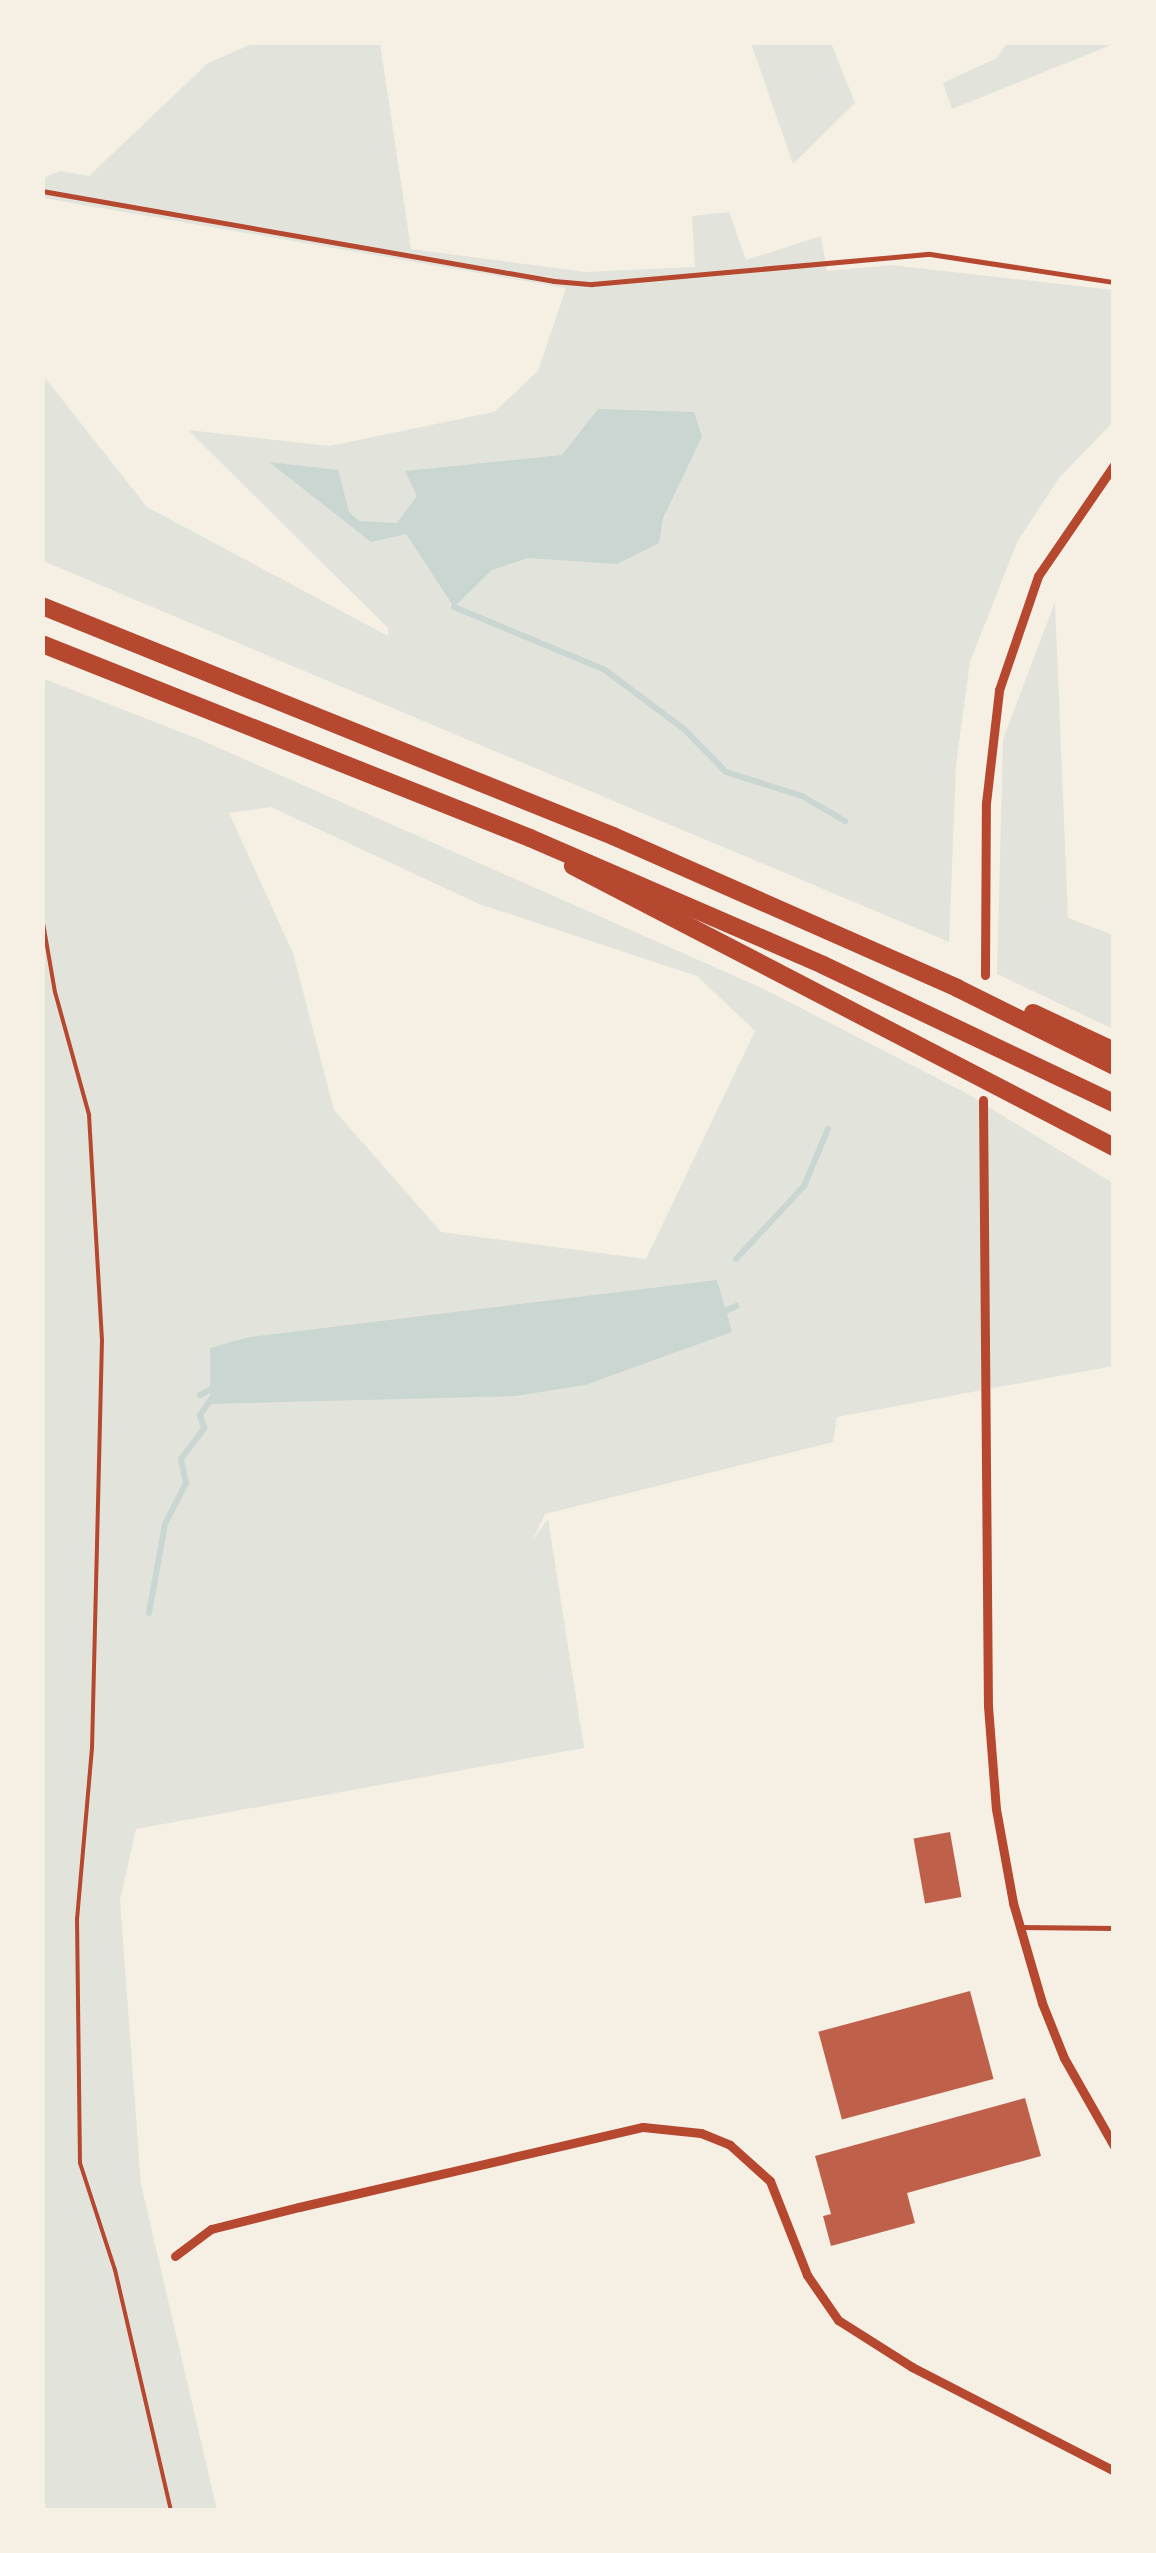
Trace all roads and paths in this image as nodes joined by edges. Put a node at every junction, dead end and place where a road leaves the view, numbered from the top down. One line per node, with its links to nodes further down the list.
1 (42, 191): 2 (lane)
2 (1114, 282)
3 (1114, 465): 8 (street)
4 (42, 606): 9 (highway)
5 (42, 644): 6 (highway)
6 (530, 838): 13 (highway); 14 (highway)
7 (42, 916): 20 (path)
8 (985, 975)
9 (957, 988): 10 (highway); 11 (highway)
10 (1114, 1051)
11 (1114, 1066)
12 (983, 1100): 15 (street)
13 (1114, 1102)
14 (1114, 1148)
15 (1020, 1927): 16 (lane); 17 (street)
16 (1114, 1928)
17 (1114, 2146)
18 (175, 2256): 19 (street)
19 (1114, 2470)
20 (171, 2510)

